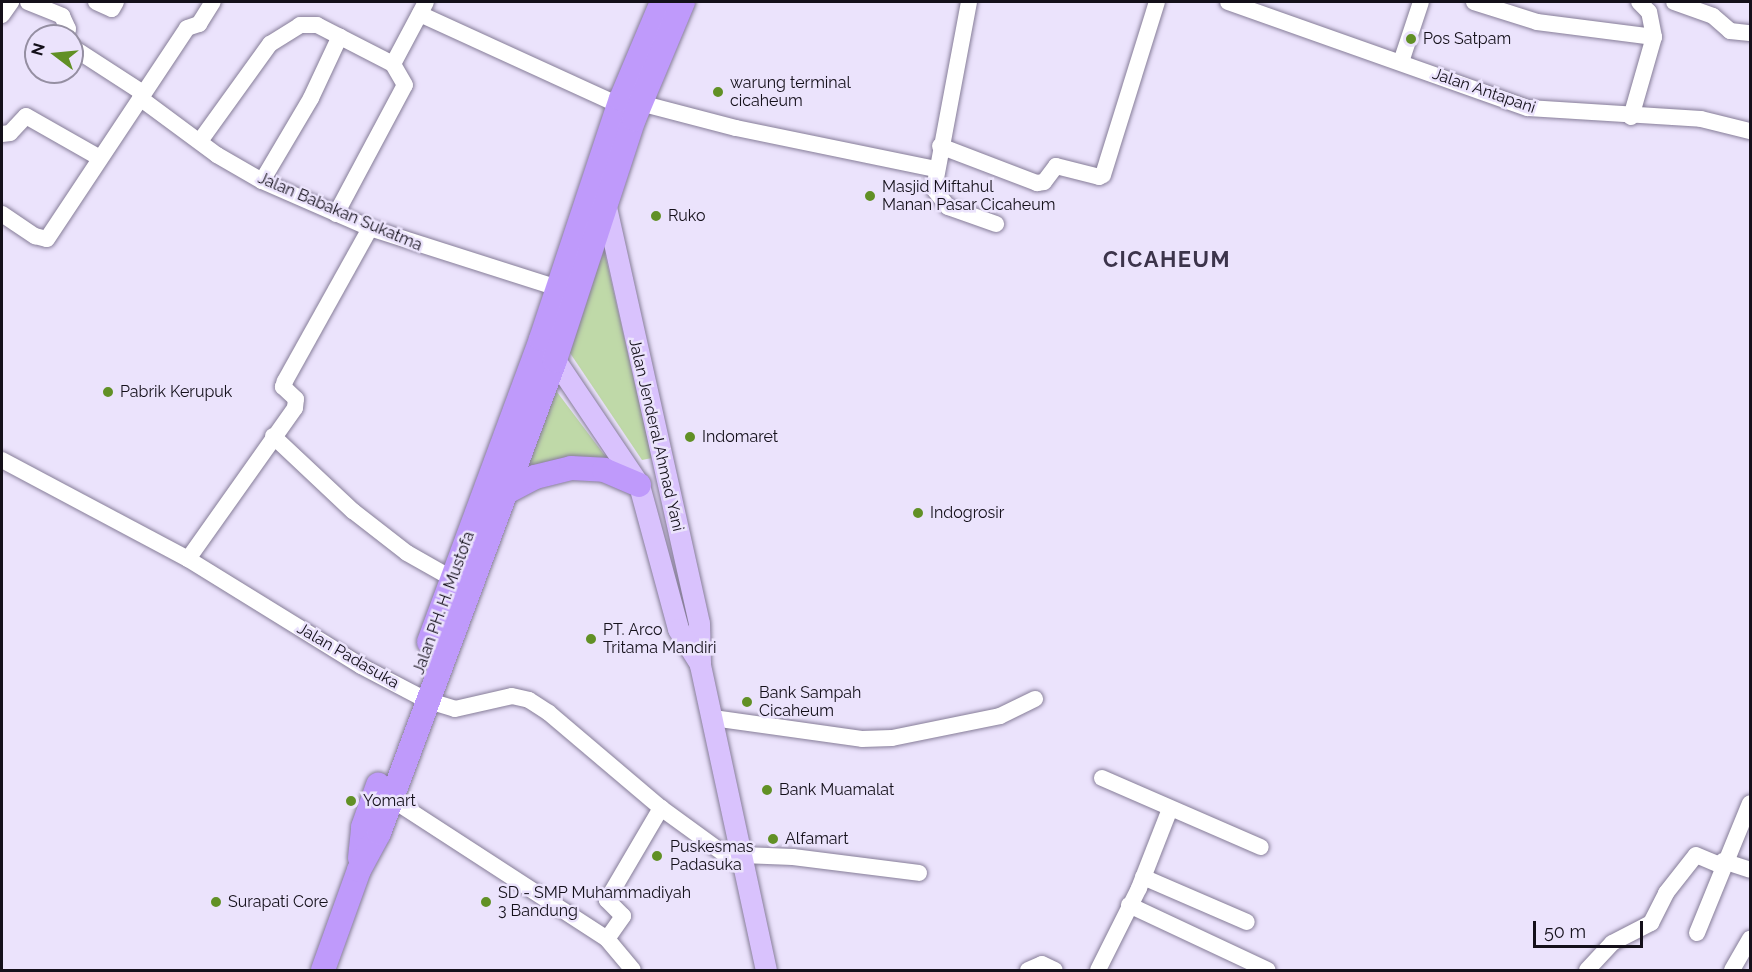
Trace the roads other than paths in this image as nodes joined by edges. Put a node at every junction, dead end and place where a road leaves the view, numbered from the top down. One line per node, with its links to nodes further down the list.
1 (11, 2): 17 (street)
2 (28, 2): 18 (street)
3 (71, 2): 18 (street)
4 (96, 2): 5 (street)
5 (116, 2)
6 (213, 2): 26 (street)
7 (662, 2): 27 (highway)
8 (683, 2): 27 (highway)
9 (969, 2): 32 (street)
10 (1157, 2): 32 (street)
11 (1228, 2): 24 (street, Jalan Antapani)
12 (1421, 2): 24 (street)
13 (1478, 2): 22 (street)
14 (1639, 2): 22 (street)
15 (1674, 2): 20 (street)
16 (423, 8): 25 (street); 27 (street)
17 (2, 15)
18 (62, 16): 19 (street)
19 (66, 24)
20 (1750, 33)
21 (340, 36): 25 (street); 31 (street); 35 (street)
22 (1654, 37): 28 (street)
23 (84, 55): 26 (street, Jalan Babakan Sukatma)
24 (1401, 62): 28 (street, Jalan Antapani)
25 (393, 64): 38 (street)
26 (142, 96): 31 (street, Jalan Babakan Sukatma); 33 (street)
27 (629, 104): 34 (street); 36 (highway); 41 (highway)
28 (1631, 117): 29 (street, Jalan Antapani)
29 (1750, 130)
30 (2, 134): 33 (street)
31 (200, 141): 35 (street, Jalan Babakan Sukatma)
32 (940, 146): 34 (street)
33 (100, 158): 37 (street)
34 (935, 169): 39 (street)
35 (262, 181): 38 (street, Jalan Babakan Sukatma)
36 (606, 207): 43 (highway); 46 (main road, Jalan Jenderal Ahmad Yani)
37 (2, 214)
38 (336, 214): 40 (street, Jalan Babakan Sukatma)
39 (996, 224)
40 (370, 228): 41 (street, Jalan Babakan Sukatma); 44 (street)
41 (558, 288): 42 (highway)
42 (541, 339): 43 (main road, Jalan Jenderal Ahmad Yani); 50 (highway, Jalan PH. H. Mustofa)
43 (555, 360): 47 (main road, Jalan Jenderal Ahmad Yani); 48 (highway, Jalan PH. H. Mustofa)
44 (273, 436): 49 (street); 50 (street)
45 (2, 460): 49 (street, Jalan Padasuka)
46 (665, 479): 47 (main road); 51 (main road, Jalan Jenderal Ahmad Yani)
47 (639, 485): 48 (highway); 51 (main road, Jalan Jenderal Ahmad Yani)
48 (505, 494): 52 (highway, Jalan PH. H. Mustofa)
49 (188, 559): 52 (street, Jalan Padasuka)
50 (453, 579): 52 (highway, Jalan PH. H. Mustofa)
51 (700, 664): 54 (main road, Jalan Jenderal Ahmad Yani)
52 (418, 696): 56 (highway, Jalan PH. H. Mustofa); 58 (street, Jalan Padasuka); 63 (highway, Jalan PH. H. Mustofa)
53 (1035, 699): 54 (street)
54 (713, 718): 61 (main road, Jalan Jenderal Ahmad Yani)
55 (1102, 778): 59 (street)
56 (390, 798): 63 (highway, Jalan PH. H. Mustofa); 70 (street)
57 (1750, 803): 62 (street)
58 (661, 808): 61 (street, Jalan Padasuka); 70 (street)
59 (1170, 809): 60 (street); 66 (street)
60 (1261, 847)
61 (743, 862): 65 (street); 74 (main road, Jalan Jenderal Ahmad Yani)
62 (1722, 863): 64 (street); 69 (street); 79 (street)
63 (359, 870): 72 (highway, Jalan PH. H. Mustofa)
64 (1750, 870)
65 (919, 873)
66 (1143, 877): 67 (street); 68 (street)
67 (1129, 905): 77 (street); 78 (street)
68 (1247, 922)
69 (1697, 933)
70 (608, 939): 73 (street)
71 (1750, 939): 80 (street)
72 (323, 970)
73 (633, 970)
74 (766, 970)
75 (1028, 970): 76 (street)
76 (1055, 970)
77 (1098, 970)
78 (1268, 970)
79 (1587, 970)
80 (1732, 970)

